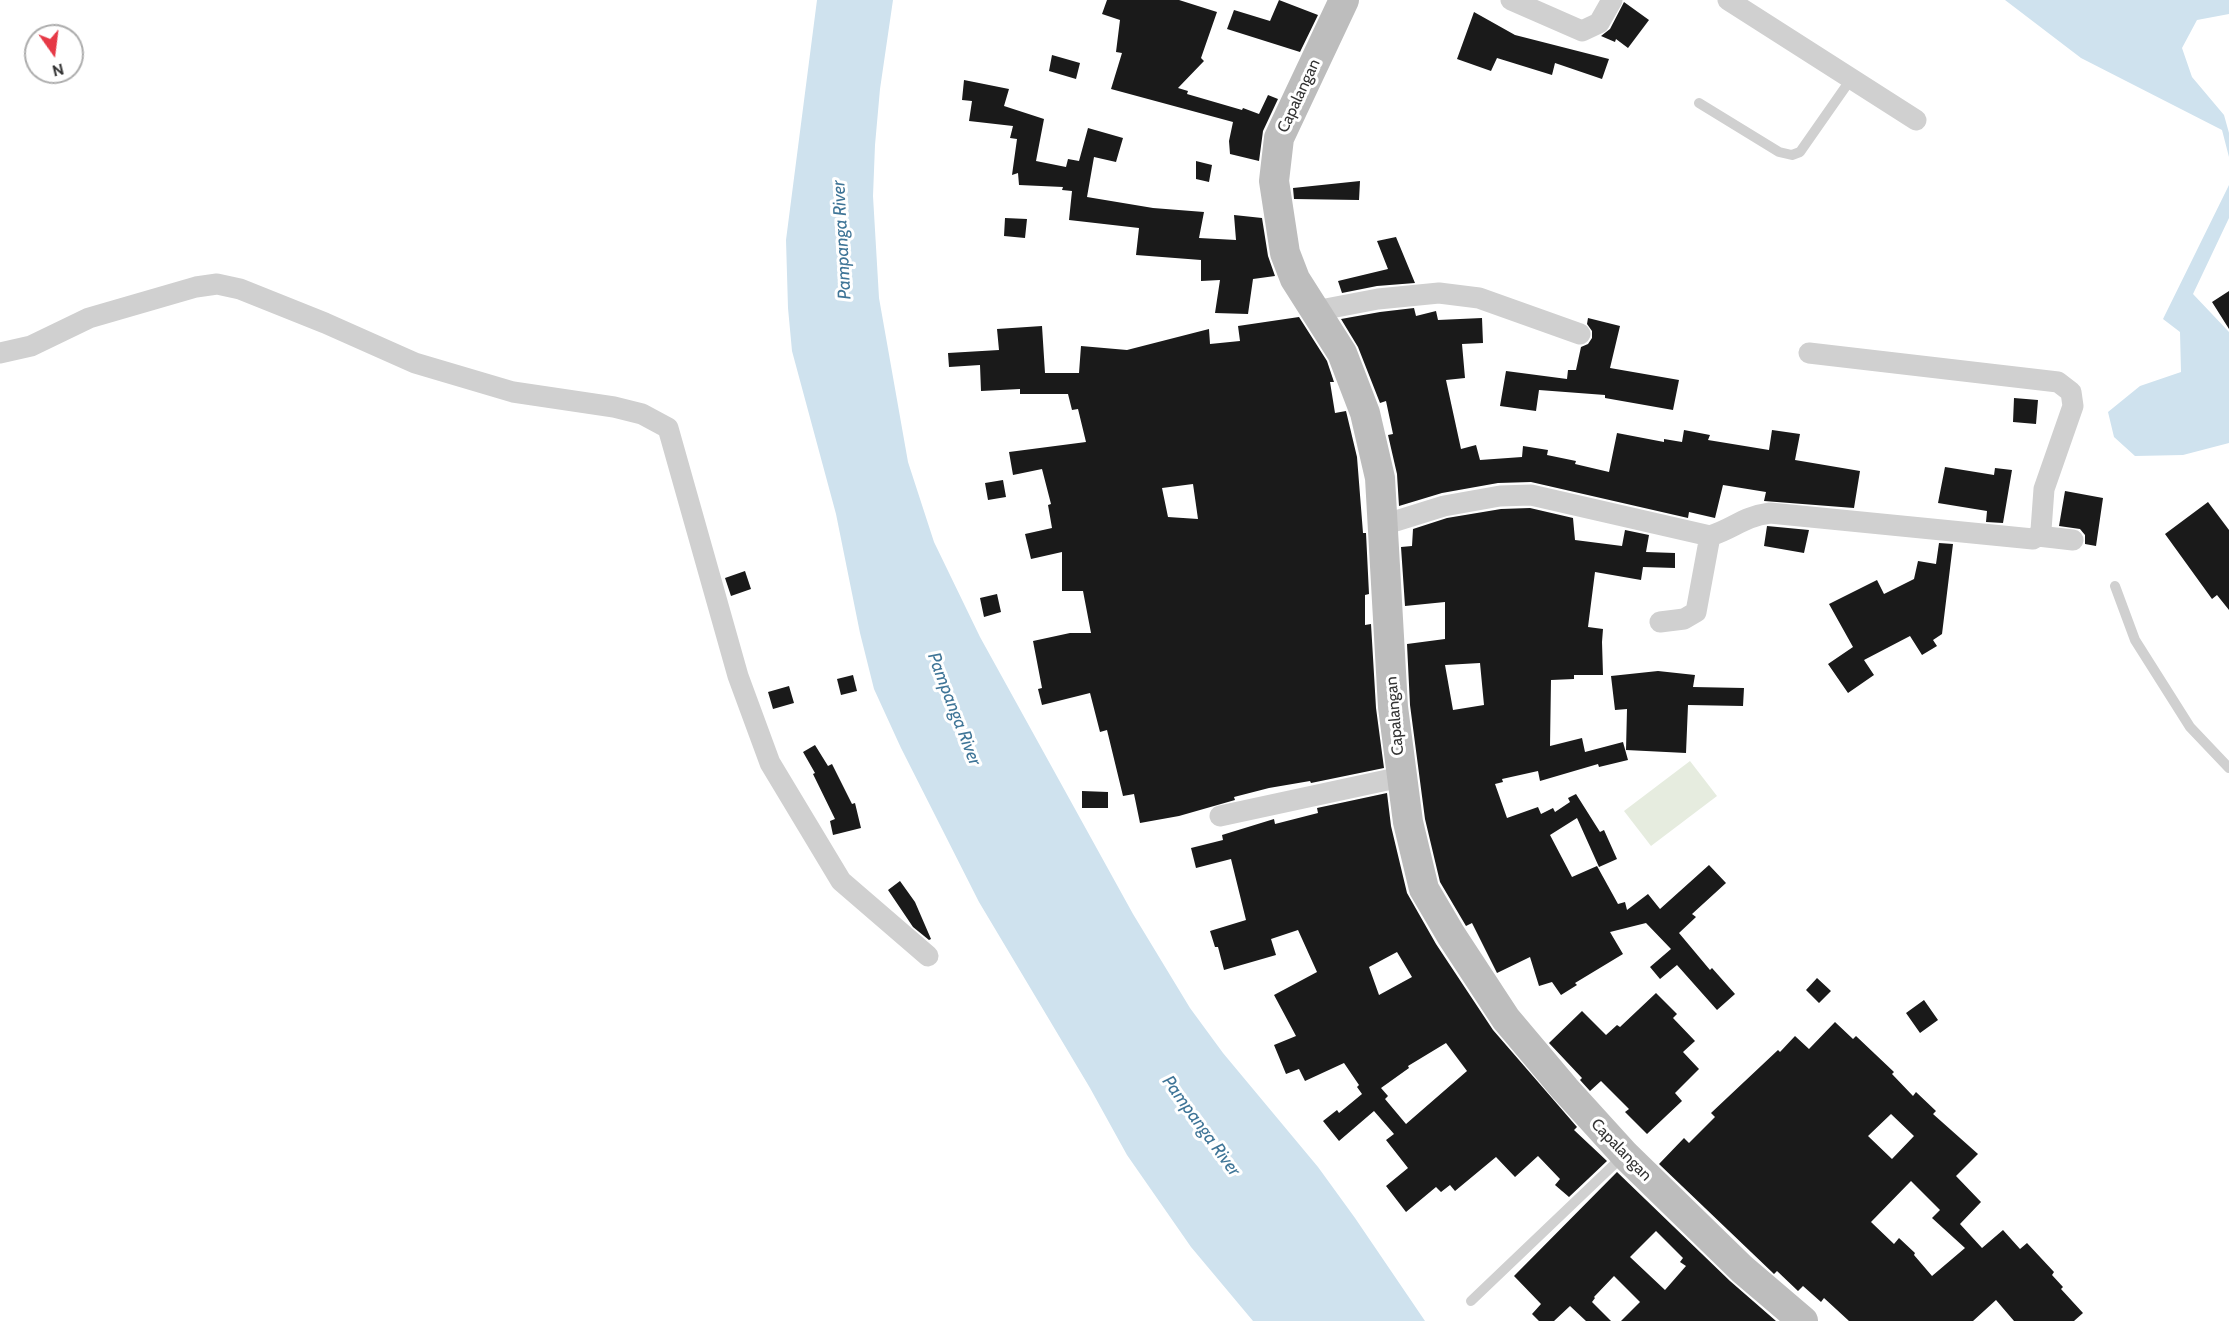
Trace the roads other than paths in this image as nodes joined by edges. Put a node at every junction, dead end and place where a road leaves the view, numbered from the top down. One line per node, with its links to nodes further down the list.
1 (1344, 0): 8 (street, Capalangan)
2 (1511, 0): 3 (street)
3 (1612, 0)
4 (1728, 0): 5 (street)
5 (1851, 79): 6 (lane); 7 (street)
6 (1699, 103)
7 (1916, 120)
8 (1316, 311): 9 (street); 12 (street, Capalangan)
9 (1580, 334)
10 (0, 353): 21 (street)
11 (1809, 353): 14 (street)
12 (1383, 525): 13 (street); 19 (street, Capalangan)
13 (1710, 536): 14 (street); 17 (street)
14 (2038, 536): 15 (street)
15 (2073, 540)
16 (2115, 586): 18 (lane)
17 (1660, 622)
18 (2229, 768)
19 (1401, 777): 20 (street); 22 (street, Capalangan)
20 (1220, 816)
21 (928, 956)
22 (1625, 1155): 23 (lane); 24 (street, Capalangan)
23 (1471, 1301)
24 (1803, 1321)

